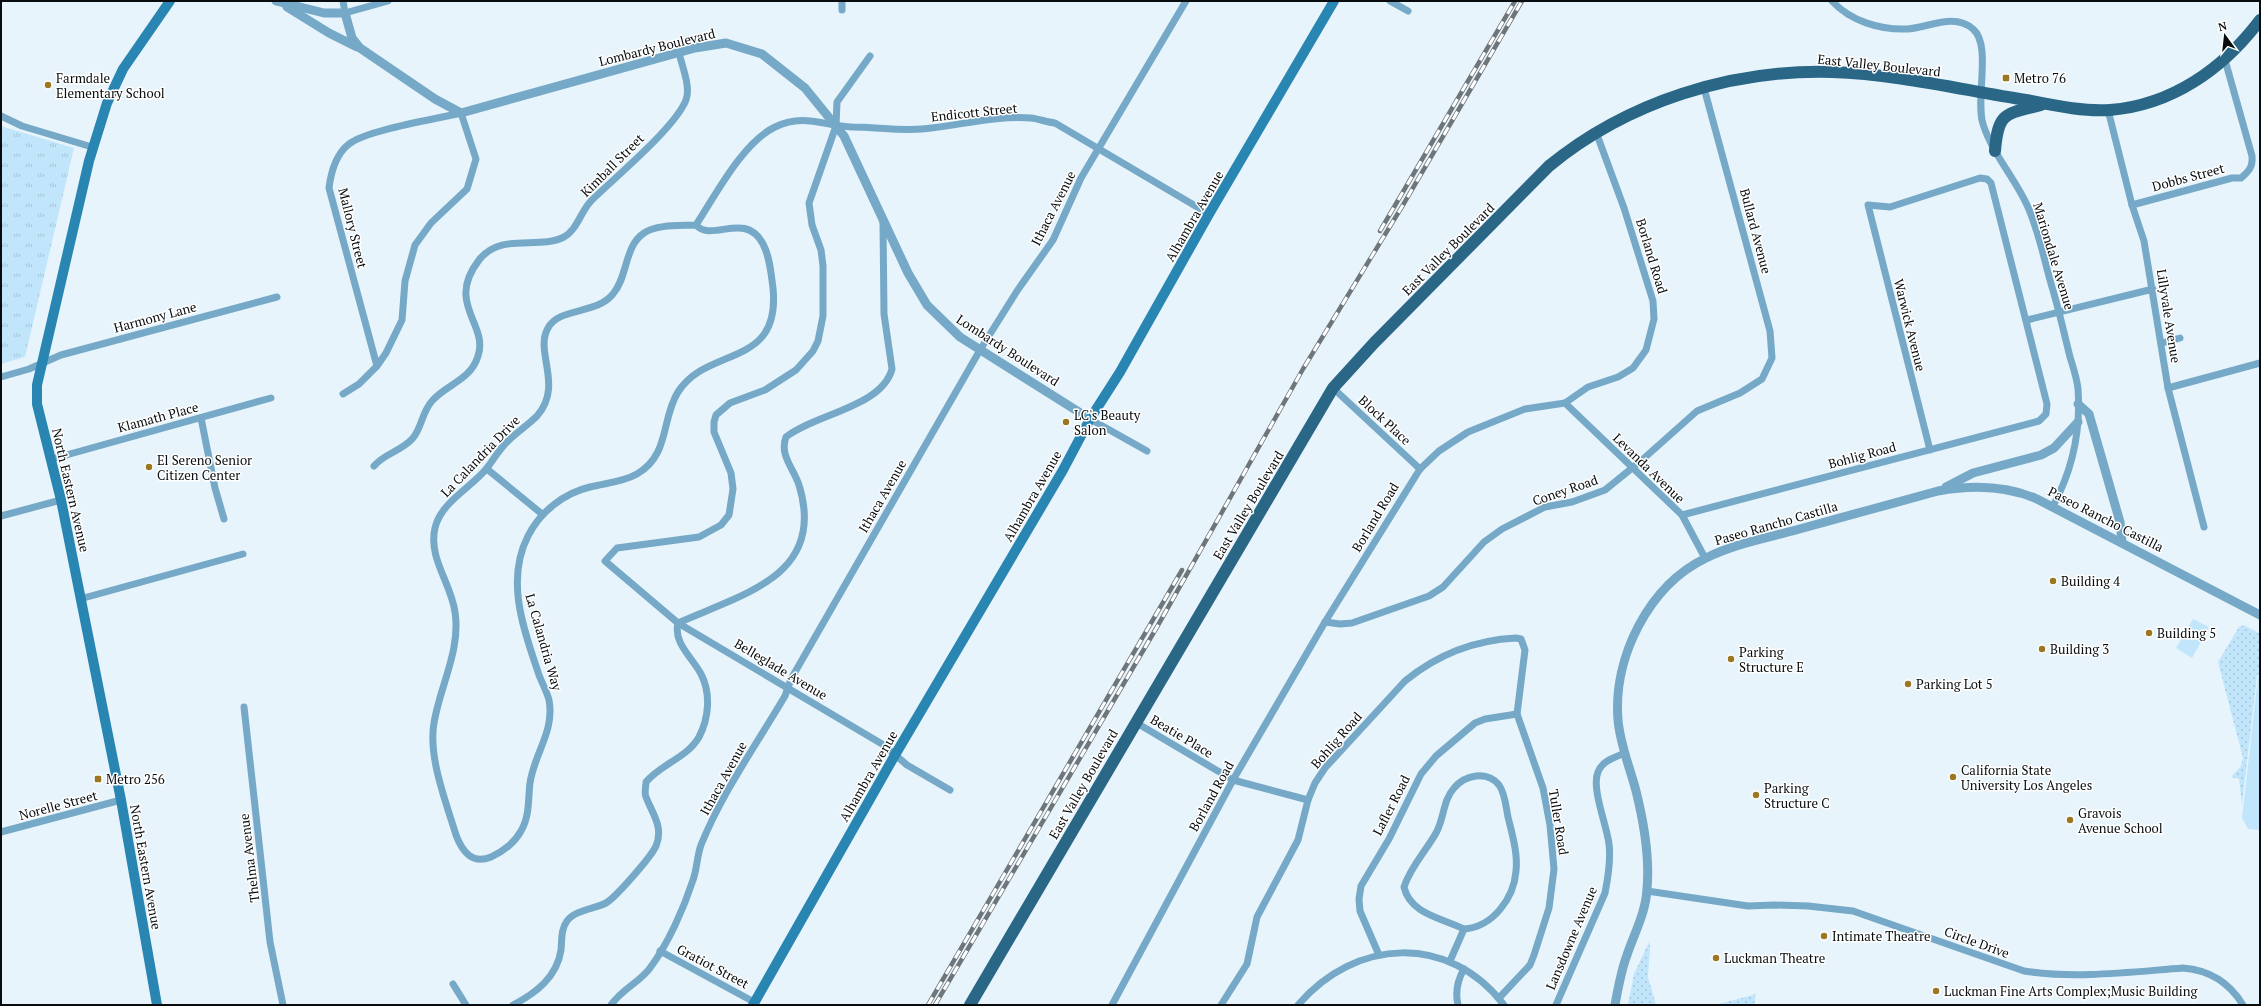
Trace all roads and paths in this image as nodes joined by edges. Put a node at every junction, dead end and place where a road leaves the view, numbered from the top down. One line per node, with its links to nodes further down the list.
1 (170, 1): 26 (main road, North Eastern Avenue)
2 (278, 1): 12 (street); 14 (street)
3 (343, 1): 12 (street)
4 (388, 1): 12 (street)
5 (842, 1): 10 (street)
6 (1186, 1): 27 (street, Ithaca Avenue)
7 (1334, 1): 30 (main road, Alhambra Avenue)
8 (1390, 1): 11 (street)
9 (1832, 1): 19 (street, Mariondale Avenue)
10 (842, 10)
11 (1408, 11)
12 (345, 13): 14 (street)
13 (2260, 20): 17 (main road, East Valley Boulevard)
14 (360, 48): 22 (street)
15 (678, 53): 22 (street, Lombardy Boulevard); 24 (street, Lombardy Boulevard); 57 (street, Kimball Street)
16 (870, 56): 24 (street)
17 (2225, 60): 21 (main road, East Valley Boulevard); 29 (street, Dobbs Street)
18 (1704, 88): 19 (main road, East Valley Boulevard); 25 (main road, East Valley Boulevard); 44 (street, Bullard Avenue)
19 (1979, 93): 20 (main road, East Valley Boulevard); 28 (street, Mariondale Avenue)
20 (2047, 104): 21 (main road, East Valley Boulevard); 28 (main road)
21 (2108, 110): 29 (street, Lillyvale Avenue)
22 (462, 113): 42 (street); 42 (street, Mallory Street)
23 (1, 116): 26 (street)
24 (836, 126): 27 (street, Endicott Street); 31 (street, Lombardy Boulevard); 32 (street); 74 (street, Belleglade Avenue)
25 (1596, 132): 45 (main road, East Valley Boulevard); 49 (street, Borland Road)
26 (92, 147): 41 (main road, North Eastern Avenue)
27 (1098, 150): 30 (street, Endicott Street); 39 (street, Ithaca Avenue)
28 (1995, 151): 35 (street, Mariondale Avenue)
29 (2132, 205): 33 (street, Lillyvale Avenue)
30 (1209, 214): 52 (main road, Alhambra Avenue)
31 (884, 219): 39 (street, Lombardy Boulevard); 74 (street)
32 (696, 225): 58 (street, La Calandria Drive); 64 (street, La Calandria Way)
33 (2152, 289): 35 (street); 38 (street, Lillyvale Avenue)
34 (277, 297): 41 (street, Harmony Lane)
35 (2059, 312): 36 (street); 50 (street, Mariondale Avenue)
36 (2027, 320): 54 (street, Bohlig Road); 54 (street, Warwick Avenue)
37 (2180, 338): 38 (street)
38 (2162, 343): 46 (street, Lillyvale Avenue)
39 (980, 350): 52 (street, Lombardy Boulevard); 77 (street, Ithaca Avenue)
40 (2260, 363): 46 (street)
41 (40, 364): 43 (street, Harmony Lane); 56 (main road, North Eastern Avenue)
42 (377, 366): 47 (street)
43 (1, 377)
44 (1762, 379): 60 (street, Coney Road)
45 (1333, 388): 59 (street, Block Place); 80 (main road, East Valley Boulevard)
46 (2168, 388): 68 (street, Lillyvale Avenue)
47 (343, 394)
48 (271, 398): 51 (street, Klamath Place)
49 (1565, 403): 59 (street, Borland Road); 60 (street, Levanda Avenue)
50 (2078, 404): 53 (street, Mariondale Avenue); 69 (street)
51 (201, 418): 56 (street, Klamath Place); 67 (street)
52 (1090, 419): 55 (street, Lombardy Boulevard); 82 (main road, Alhambra Avenue)
53 (2078, 422): 61 (street); 63 (street, Mariondale Avenue)
54 (1930, 450): 65 (street, Bohlig Road)
55 (1147, 451)
56 (52, 459): 62 (main road, North Eastern Avenue)
57 (374, 466)
58 (487, 469): 64 (street); 88 (street, La Calandria Drive)
59 (1420, 469): 75 (street, Borland Road)
60 (1632, 469): 65 (street, Levanda Avenue); 75 (street, Coney Road)
61 (1938, 491): 63 (street, Paseo Rancho Castilla); 71 (street, Paseo Rancho Castilla)
62 (61, 500): 66 (street); 72 (main road, North Eastern Avenue)
63 (2053, 506): 69 (street, Paseo Rancho Castilla)
64 (542, 514): 88 (street, La Calandria Way)
65 (1682, 515): 71 (street, Levanda Avenue)
66 (1, 516)
67 (224, 519)
68 (2204, 527)
69 (2122, 542): 73 (street, Paseo Rancho Castilla)
70 (243, 554): 72 (street)
71 (1706, 558): 81 (street, Paseo Rancho Castilla)
72 (80, 599): 85 (main road, North Eastern Avenue)
73 (2260, 615)
74 (678, 622): 77 (street, Belleglade Avenue); 101 (street)
75 (1325, 622): 83 (street, Borland Road)
76 (1521, 639): 79 (street, Tuller Road); 86 (street, Bohlig Road)
77 (788, 687): 82 (street, Belleglade Avenue); 91 (street, Ithaca Avenue)
78 (244, 707): 99 (street, Thelma Avenue)
79 (1516, 714): 92 (street, Lafler Road); 96 (street, Tuller Road)
80 (1135, 722): 83 (street, Beatie Place); 103 (main road, East Valley Boulevard)
81 (1625, 753): 89 (street, Paseo Rancho Castilla); 109 (street, Lansdowne Avenue)
82 (895, 755): 84 (street, Belleglade Avenue); 97 (main road, Alhambra Avenue)
83 (1233, 780): 86 (street, Beatie Place); 104 (street, Borland Road)
84 (950, 790)
85 (121, 800): 87 (street, Norelle Street); 98 (main road, North Eastern Avenue)
86 (1308, 800): 105 (street, Bohlig Road)
87 (1, 832)
88 (471, 859)
89 (1647, 891): 110 (street, Paseo Rancho Castilla); 111 (street, Circle Drive)
90 (1464, 929): 90 (street); 93 (street)
91 (660, 951): 97 (street, Gratiot Street); 102 (street, Ithaca Avenue)
92 (1379, 955): 93 (street); 106 (street)
93 (1450, 961): 94 (street)
94 (1464, 969): 96 (street); 107 (street)
95 (453, 984): 100 (street)
96 (1499, 998): 108 (street)
97 (754, 1004)
98 (158, 1005)
99 (282, 1005)
100 (466, 1005)
101 (513, 1005)
102 (611, 1005)
103 (970, 1005)
104 (1112, 1005)
105 (1221, 1005)
106 (1298, 1005)
107 (1458, 1005)
108 (1504, 1005)
109 (1556, 1005)
110 (1615, 1005)
111 (2243, 1005)

